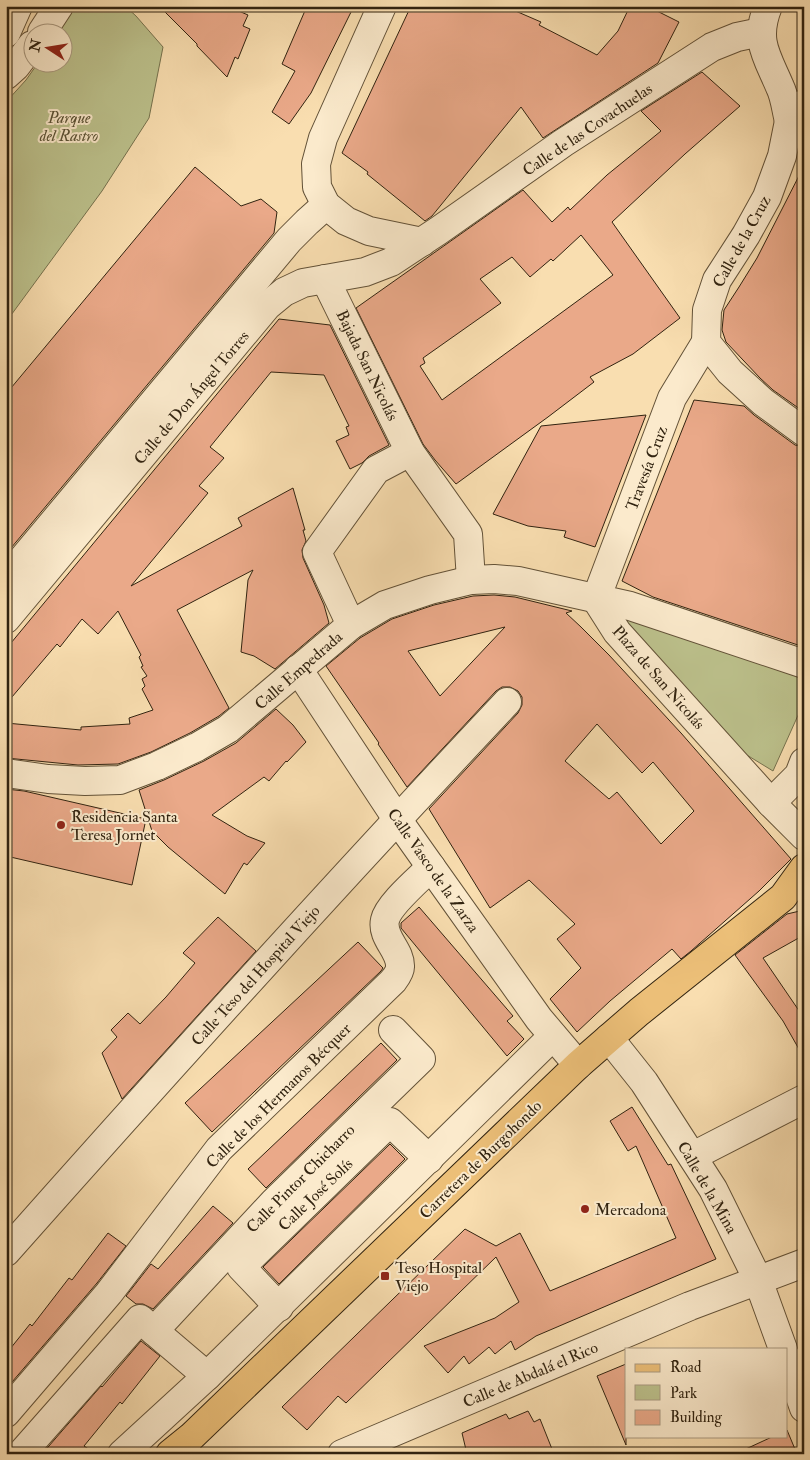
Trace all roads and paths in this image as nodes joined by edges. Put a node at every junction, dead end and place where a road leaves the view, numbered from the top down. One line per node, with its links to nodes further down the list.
1 (18, 6): 6 (street)
2 (59, 6): 5 (street)
3 (382, 6): 10 (street)
4 (764, 19): 9 (street, Calle de las Covachuelas); 11 (street, Calle de las Covachuelas)
5 (49, 22)
6 (6, 33)
7 (22, 58): 8 (street)
8 (6, 75)
9 (796, 112): 13 (street, Calle de la Cruz)
10 (326, 205): 11 (street); 16 (street, Calle de Don Ángel Torres)
11 (422, 242): 12 (street, Calle de Don Ángel Torres)
12 (325, 279): 15 (street, Bajada San Nicolás); 19 (street, Calle de Don Ángel Torres)
13 (706, 342): 14 (street); 18 (street, Travesía Cruz)
14 (804, 432)
15 (410, 452): 17 (street, Bajada San Nicolás); 20 (street)
16 (9, 576)
17 (471, 580): 18 (street, Calle Empedrada); 20 (street, Calle Empedrada)
18 (596, 599): 21 (street, Plaza de San Nicolás); 26 (street, Plaza de San Nicolás)
19 (6, 619)
20 (351, 625): 22 (street, Calle Empedrada)
21 (804, 664)
22 (298, 669): 24 (street, Calle Empedrada); 27 (street, Calle Vasco de la Zarza)
23 (507, 702): 27 (street, Calle Teso del Hospital Viejo)
24 (6, 773)
25 (802, 773): 26 (street)
26 (771, 802): 28 (street, Plaza de San Nicolás)
27 (397, 819): 29 (street, Calle Vasco de la Zarza); 39 (street, Calle Teso del Hospital Viejo)
28 (804, 836)
29 (431, 867): 33 (street, Calle Vasco de la Zarza); 48 (street, Calle de los Hermanos Bécquer)
30 (804, 868): 31 (main road, Carretera de Burgohondo)
31 (793, 893): 34 (main road, Carretera de Burgohondo)
32 (393, 1030): 43 (street, Calle Pintor Chicharro)
33 (553, 1036): 35 (street, Calle Vasco de la Zarza); 38 (street)
34 (609, 1038): 35 (main road, Carretera de Burgohondo); 37 (street, Calle de la Mina)
35 (578, 1065): 49 (main road, Carretera de Burgohondo)
36 (804, 1099): 37 (street)
37 (693, 1156): 41 (street, Calle de la Mina)
38 (429, 1159): 42 (street); 42 (street, Calle José Solís)
39 (6, 1252)
40 (804, 1263): 41 (street, Calle de Abdalá el Rico)
41 (758, 1280): 44 (street, Calle de la Mina); 53 (street, Calle de Abdalá el Rico)
42 (279, 1306): 46 (street)
43 (147, 1325): 46 (street); 50 (street, Calle Pintor Chicharro)
44 (783, 1348)
45 (788, 1362): 47 (street)
46 (207, 1376): 51 (street)
47 (804, 1408)
48 (6, 1413)
49 (187, 1445): 52 (main road, Carretera de Burgohondo)
50 (21, 1454)
51 (122, 1454)
52 (170, 1454)
53 (342, 1454)

